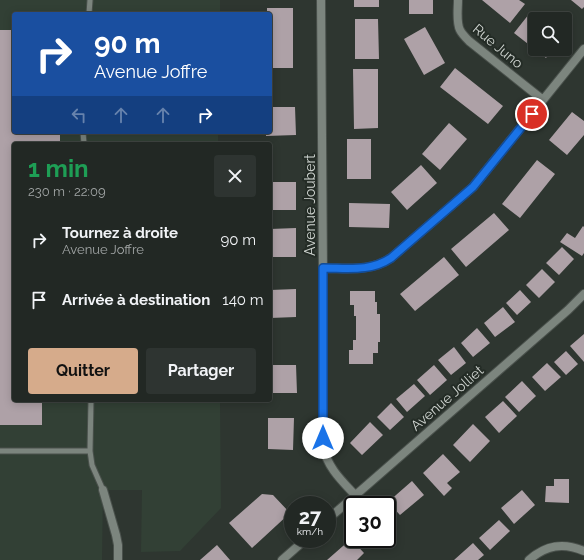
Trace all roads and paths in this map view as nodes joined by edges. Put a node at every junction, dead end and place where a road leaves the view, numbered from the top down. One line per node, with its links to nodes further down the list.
1 (90, 0): 4 (lane)
2 (321, 0): 7 (street, Avenue Joubert)
3 (458, 0): 6 (street, Rue Juno)
4 (89, 12)
5 (584, 49): 6 (street)
6 (544, 100): 7 (street)
7 (323, 268): 13 (street, Avenue Joubert)
8 (584, 294): 13 (street, Avenue Jolliet)
9 (91, 402): 11 (lane)
10 (0, 451): 11 (lane)
11 (90, 451): 12 (lane)
12 (103, 490): 17 (street)
13 (355, 495): 14 (street, Avenue Jolliet)
14 (336, 512)
15 (296, 548): 18 (street)
16 (584, 551): 19 (street)
17 (118, 560)
18 (282, 560)
19 (529, 560)

